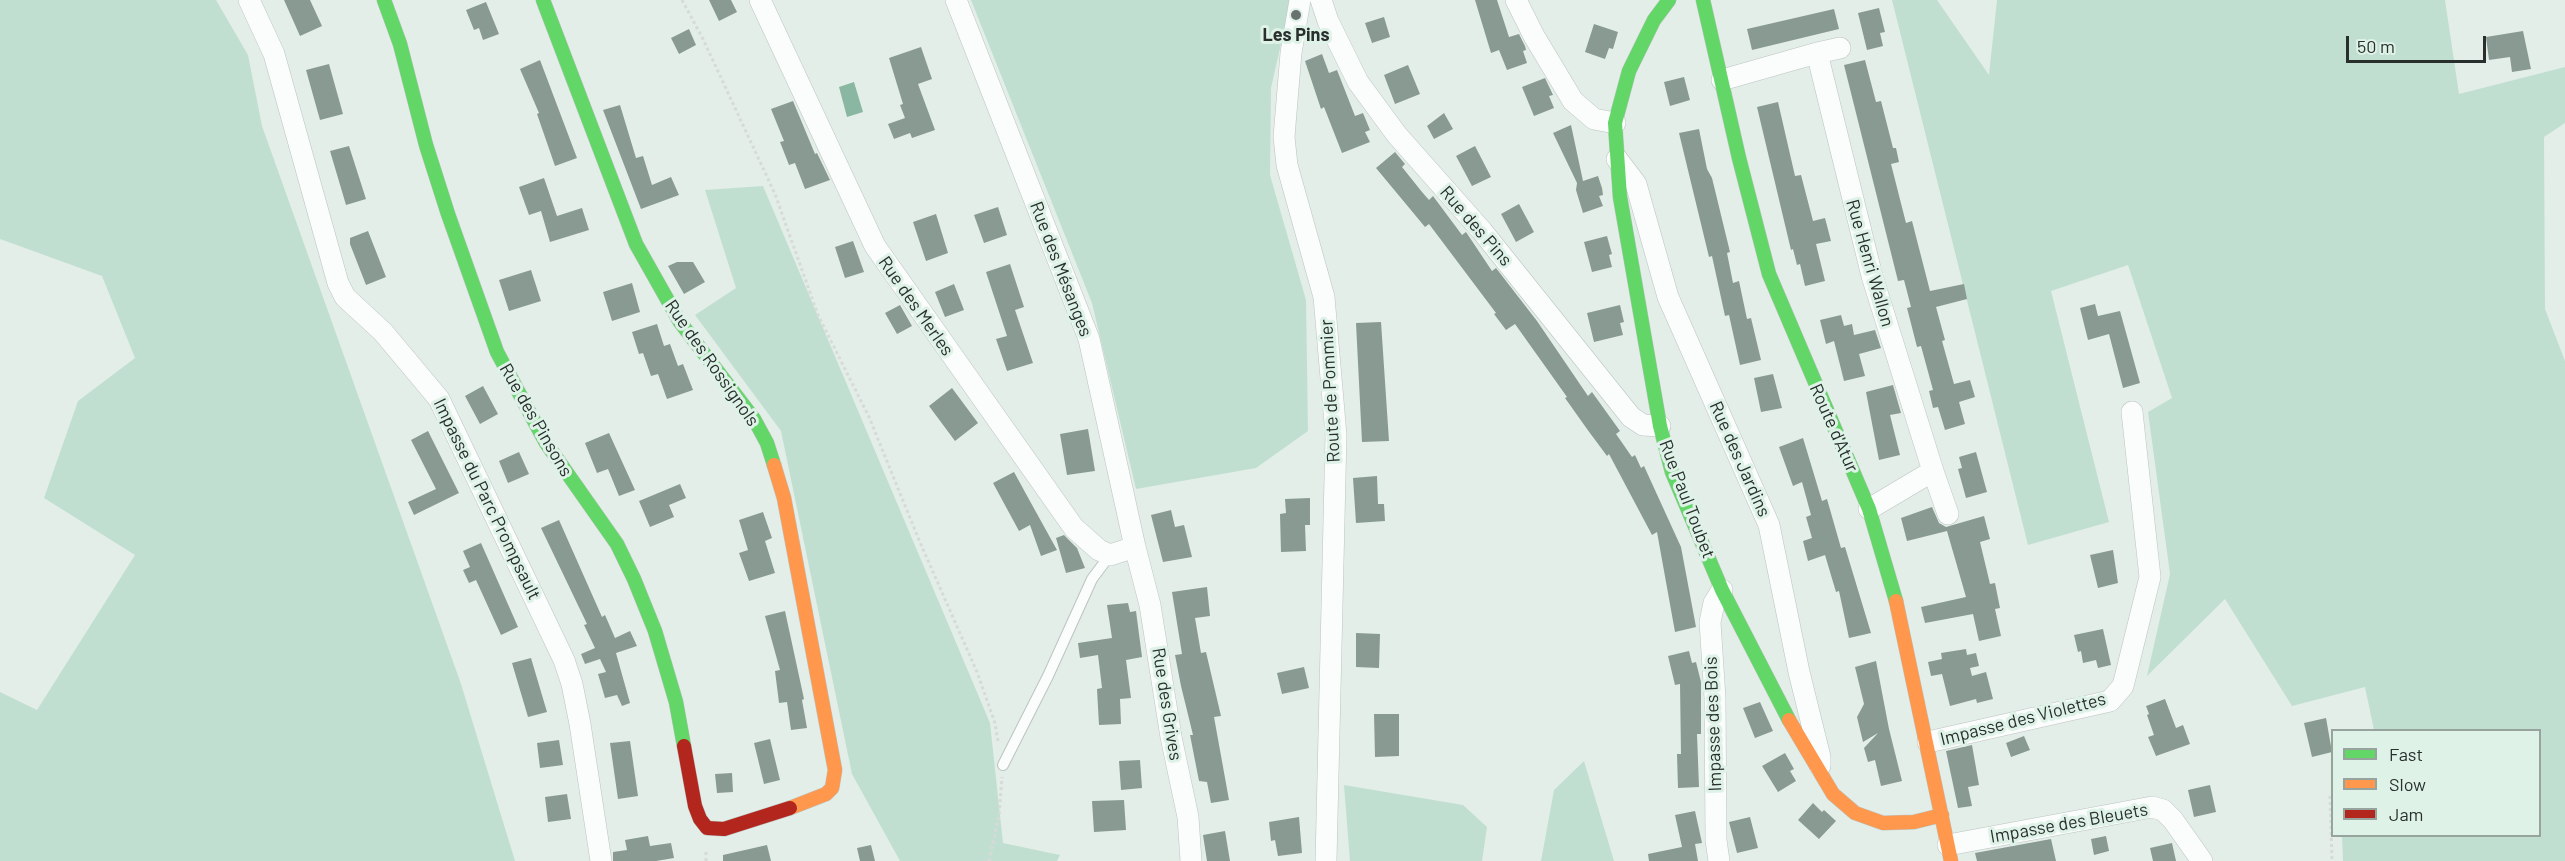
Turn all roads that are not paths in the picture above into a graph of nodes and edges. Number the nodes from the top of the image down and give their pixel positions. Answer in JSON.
{"nodes":[{"id":1,"x":249,"y":0,"type":"edge"},
{"id":2,"x":384,"y":0,"type":"edge"},
{"id":3,"x":543,"y":0,"type":"edge"},
{"id":4,"x":759,"y":0,"type":"edge"},
{"id":5,"x":956,"y":0,"type":"edge"},
{"id":6,"x":1300,"y":0,"type":"edge"},
{"id":7,"x":1321,"y":0,"type":"edge"},
{"id":8,"x":1516,"y":0,"type":"edge"},
{"id":9,"x":1669,"y":0,"type":"edge"},
{"id":10,"x":1703,"y":0,"type":"edge"},
{"id":11,"x":1840,"y":48,"type":"dead end"},
{"id":12,"x":1816,"y":53,"type":"junction"},
{"id":13,"x":1722,"y":80,"type":"junction"},
{"id":14,"x":1615,"y":123,"type":"junction"},
{"id":15,"x":1617,"y":159,"type":"junction"},
{"id":16,"x":2132,"y":412,"type":"dead end"},
{"id":17,"x":1660,"y":426,"type":"junction"},
{"id":18,"x":1933,"y":471,"type":"junction"},
{"id":19,"x":1869,"y":509,"type":"junction"},
{"id":20,"x":1948,"y":514,"type":"dead end"},
{"id":21,"x":1135,"y":547,"type":"junction"},
{"id":22,"x":1110,"y":555,"type":"junction"},
{"id":23,"x":1722,"y":590,"type":"junction"},
{"id":24,"x":1928,"y":742,"type":"junction"},
{"id":25,"x":1003,"y":765,"type":"road end"},
{"id":26,"x":1819,"y":773,"type":"junction"},
{"id":27,"x":1942,"y":815,"type":"junction"},
{"id":28,"x":707,"y":828,"type":"joint"},
{"id":29,"x":1949,"y":853,"type":"edge"},
{"id":30,"x":602,"y":861,"type":"edge"},
{"id":31,"x":1191,"y":861,"type":"edge"},
{"id":32,"x":1326,"y":861,"type":"edge"},
{"id":33,"x":1719,"y":861,"type":"edge"},
{"id":34,"x":2202,"y":861,"type":"edge"}],
"edges":[{"from":1,"to":30,"type":"street","name":"Impasse du Parc Prompsault"},
{"from":2,"to":28,"type":"street","name":"Rue des Pinsons"},
{"from":3,"to":28,"type":"street","name":"Rue des Rossignols"},
{"from":4,"to":22,"type":"street","name":"Rue des Merles"},
{"from":5,"to":21,"type":"street","name":"Rue des Mésanges"},
{"from":6,"to":32,"type":"street","name":"Route de Pommier"},
{"from":7,"to":17,"type":"street","name":"Rue des Pins"},
{"from":8,"to":14,"type":"street"},
{"from":9,"to":14,"type":"street","name":"Rue Paul Toubet"},
{"from":10,"to":13,"type":"street","name":"Route d'Atur"},
{"from":11,"to":12,"type":"street"},
{"from":12,"to":13,"type":"street"},
{"from":12,"to":18,"type":"street","name":"Rue Henri Wallon"},
{"from":13,"to":19,"type":"street","name":"Route d'Atur"},
{"from":14,"to":15,"type":"street","name":"Rue Paul Toubet"},
{"from":15,"to":17,"type":"street","name":"Rue Paul Toubet"},
{"from":15,"to":26,"type":"street","name":"Rue des Jardins"},
{"from":16,"to":24,"type":"street","name":"Impasse des Violettes"},
{"from":17,"to":23,"type":"street","name":"Rue Paul Toubet"},
{"from":18,"to":19,"type":"street"},
{"from":18,"to":20,"type":"street","name":"Rue Henri Wallon"},
{"from":19,"to":24,"type":"street","name":"Route d'Atur"},
{"from":21,"to":22,"type":"street"},
{"from":21,"to":31,"type":"street","name":"Rue des Grives"},
{"from":22,"to":25,"type":"lane"},
{"from":23,"to":26,"type":"street","name":"Rue Paul Toubet"},
{"from":23,"to":33,"type":"street","name":"Impasse des Bois"},
{"from":24,"to":27,"type":"street","name":"Route d'Atur"},
{"from":26,"to":27,"type":"street","name":"Rue Paul Toubet"},
{"from":27,"to":29,"type":"street","name":"Route d'Atur"},
{"from":29,"to":34,"type":"street","name":"Impasse des Bleuets"}]}
